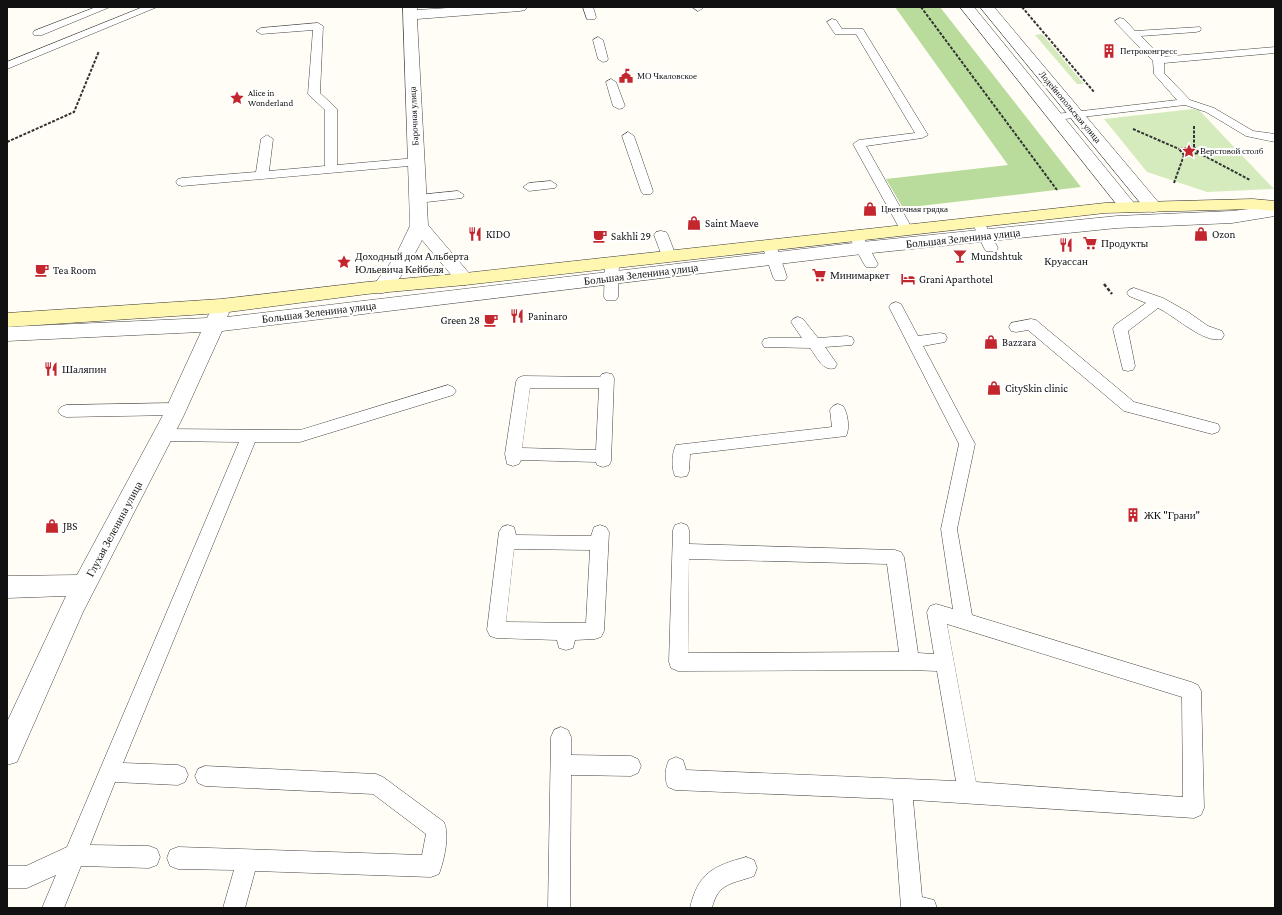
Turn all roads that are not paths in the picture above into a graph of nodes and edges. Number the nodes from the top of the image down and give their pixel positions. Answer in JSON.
{"nodes":[{"id":1,"x":106,"y":7,"type":"edge"},
{"id":2,"x":152,"y":7,"type":"edge"},
{"id":3,"x":520,"y":7,"type":"edge"},
{"id":4,"x":967,"y":7,"type":"edge"},
{"id":5,"x":987,"y":7,"type":"edge"},
{"id":6,"x":410,"y":11,"type":"edge"},
{"id":7,"x":1120,"y":21,"type":"dead end"},
{"id":8,"x":832,"y":22,"type":"dead end"},
{"id":9,"x":1196,"y":29,"type":"dead end"},
{"id":10,"x":260,"y":31,"type":"dead end"},
{"id":11,"x":38,"y":33,"type":"dead end"},
{"id":12,"x":1133,"y":34,"type":"junction"},
{"id":13,"x":598,"y":40,"type":"dead end"},
{"id":14,"x":1275,"y":50,"type":"edge"},
{"id":15,"x":603,"y":59,"type":"dead end"},
{"id":16,"x":1158,"y":60,"type":"junction"},
{"id":17,"x":7,"y":66,"type":"edge"},
{"id":18,"x":611,"y":82,"type":"dead end"},
{"id":19,"x":1186,"y":102,"type":"junction"},
{"id":20,"x":618,"y":106,"type":"dead end"},
{"id":21,"x":1077,"y":114,"type":"junction"},
{"id":22,"x":1056,"y":117,"type":"junction"},
{"id":23,"x":628,"y":136,"type":"dead end"},
{"id":24,"x":1275,"y":138,"type":"edge"},
{"id":25,"x":267,"y":139,"type":"dead end"},
{"id":26,"x":416,"y":162,"type":"junction"},
{"id":27,"x":331,"y":169,"type":"junction"},
{"id":28,"x":262,"y":175,"type":"junction"},
{"id":29,"x":182,"y":182,"type":"dead end"},
{"id":30,"x":551,"y":185,"type":"dead end"},
{"id":31,"x":529,"y":187,"type":"dead end"},
{"id":32,"x":647,"y":191,"type":"dead end"},
{"id":33,"x":458,"y":195,"type":"dead end"},
{"id":34,"x":418,"y":200,"type":"junction"},
{"id":35,"x":1275,"y":206,"type":"edge"},
{"id":36,"x":1128,"y":207,"type":"junction"},
{"id":37,"x":1153,"y":207,"type":"junction"},
{"id":38,"x":1275,"y":211,"type":"edge"},
{"id":39,"x":419,"y":226,"type":"junction"},
{"id":40,"x":907,"y":230,"type":"junction"},
{"id":41,"x":661,"y":235,"type":"dead end"},
{"id":42,"x":984,"y":235,"type":"junction"},
{"id":43,"x":859,"y":241,"type":"junction"},
{"id":44,"x":771,"y":252,"type":"junction"},
{"id":45,"x":669,"y":256,"type":"junction"},
{"id":46,"x":871,"y":264,"type":"dead end"},
{"id":47,"x":612,"y":270,"type":"junction"},
{"id":48,"x":780,"y":277,"type":"dead end"},
{"id":49,"x":465,"y":279,"type":"junction"},
{"id":50,"x":381,"y":287,"type":"junction"},
{"id":51,"x":1134,"y":293,"type":"dead end"},
{"id":52,"x":611,"y":297,"type":"dead end"},
{"id":53,"x":1158,"y":301,"type":"junction"},
{"id":54,"x":896,"y":306,"type":"dead end"},
{"id":55,"x":218,"y":316,"type":"junction"},
{"id":56,"x":7,"y":320,"type":"edge"},
{"id":57,"x":798,"y":322,"type":"dead end"},
{"id":58,"x":1016,"y":327,"type":"dead end"},
{"id":59,"x":7,"y":334,"type":"edge"},
{"id":60,"x":1218,"y":335,"type":"dead end"},
{"id":61,"x":940,"y":338,"type":"dead end"},
{"id":62,"x":847,"y":341,"type":"dead end"},
{"id":63,"x":915,"y":342,"type":"junction"},
{"id":64,"x":769,"y":343,"type":"dead end"},
{"id":65,"x":814,"y":343,"type":"junction"},
{"id":66,"x":830,"y":364,"type":"dead end"},
{"id":67,"x":1128,"y":366,"type":"dead end"},
{"id":68,"x":448,"y":391,"type":"dead end"},
{"id":69,"x":175,"y":409,"type":"junction"},
{"id":70,"x":838,"y":410,"type":"dead end"},
{"id":71,"x":66,"y":411,"type":"dead end"},
{"id":72,"x":1212,"y":428,"type":"dead end"},
{"id":73,"x":163,"y":435,"type":"junction"},
{"id":74,"x":249,"y":436,"type":"junction"},
{"id":75,"x":603,"y":458,"type":"joint"},
{"id":76,"x":681,"y":471,"type":"dead end"},
{"id":77,"x":681,"y":530,"type":"dead end"},
{"id":78,"x":681,"y":551,"type":"junction"},
{"id":79,"x":84,"y":585,"type":"junction"},
{"id":80,"x":7,"y":587,"type":"edge"},
{"id":81,"x":964,"y":621,"type":"junction"},
{"id":82,"x":566,"y":638,"type":"joint"},
{"id":83,"x":910,"y":661,"type":"junction"},
{"id":84,"x":945,"y":663,"type":"junction"},
{"id":85,"x":561,"y":737,"type":"dead end"},
{"id":86,"x":7,"y":752,"type":"edge"},
{"id":87,"x":561,"y":765,"type":"junction"},
{"id":88,"x":631,"y":766,"type":"dead end"},
{"id":89,"x":676,"y":767,"type":"dead end"},
{"id":90,"x":109,"y":772,"type":"junction"},
{"id":91,"x":178,"y":775,"type":"dead end"},
{"id":92,"x":206,"y":776,"type":"dead end"},
{"id":93,"x":902,"y":789,"type":"junction"},
{"id":94,"x":968,"y":792,"type":"junction"},
{"id":95,"x":75,"y":855,"type":"junction"},
{"id":96,"x":148,"y":857,"type":"dead end"},
{"id":97,"x":178,"y":858,"type":"dead end"},
{"id":98,"x":247,"y":861,"type":"junction"},
{"id":99,"x":746,"y":868,"type":"dead end"},
{"id":100,"x":7,"y":876,"type":"edge"},
{"id":101,"x":53,"y":908,"type":"edge"},
{"id":102,"x":234,"y":908,"type":"edge"},
{"id":103,"x":559,"y":908,"type":"edge"},
{"id":104,"x":701,"y":908,"type":"edge"},
{"id":105,"x":916,"y":908,"type":"edge"}],
"edges":[{"from":1,"to":11,"type":"lane"},
{"from":2,"to":17,"type":"lane"},
{"from":3,"to":6,"type":"street"},
{"from":4,"to":22,"type":"street","name":"Лодейнопольская улица"},
{"from":5,"to":21,"type":"street","name":"Лодейнопольская улица"},
{"from":6,"to":26,"type":"street","name":"Барочная улица"},
{"from":7,"to":12,"type":"lane"},
{"from":8,"to":40,"type":"lane"},
{"from":9,"to":12,"type":"lane"},
{"from":10,"to":27,"type":"lane"},
{"from":12,"to":16,"type":"lane"},
{"from":13,"to":15,"type":"lane"},
{"from":14,"to":16,"type":"lane"},
{"from":16,"to":19,"type":"lane"},
{"from":18,"to":20,"type":"lane"},
{"from":19,"to":21,"type":"lane"},
{"from":19,"to":24,"type":"lane"},
{"from":21,"to":22,"type":"lane"},
{"from":21,"to":37,"type":"street","name":"Лодейнопольская улица"},
{"from":22,"to":36,"type":"street","name":"Лодейнопольская улица"},
{"from":23,"to":32,"type":"lane"},
{"from":25,"to":28,"type":"lane"},
{"from":26,"to":27,"type":"lane"},
{"from":26,"to":34,"type":"street","name":"Барочная улица"},
{"from":27,"to":28,"type":"lane"},
{"from":28,"to":29,"type":"lane"},
{"from":30,"to":31,"type":"lane"},
{"from":33,"to":34,"type":"lane"},
{"from":34,"to":39,"type":"street","name":"Барочная улица"},
{"from":35,"to":37,"type":"main road","name":"Большая Зеленина улица"},
{"from":36,"to":37,"type":"main road","name":"Большая Зеленина улица"},
{"from":36,"to":42,"type":"main road","name":"Большая Зеленина улица"},
{"from":38,"to":42,"type":"street","name":"Большая Зеленина улица"},
{"from":39,"to":49,"type":"street"},
{"from":39,"to":50,"type":"street","name":"Барочная улица"},
{"from":40,"to":42,"type":"main road","name":"Большая Зеленина улица"},
{"from":40,"to":43,"type":"main road","name":"Большая Зеленина улица"},
{"from":41,"to":45,"type":"lane"},
{"from":42,"to":43,"type":"street","name":"Большая Зеленина улица"},
{"from":43,"to":44,"type":"street","name":"Большая Зеленина улица"},
{"from":43,"to":46,"type":"lane"},
{"from":44,"to":45,"type":"main road","name":"Большая Зеленина улица"},
{"from":44,"to":47,"type":"street","name":"Большая Зеленина улица"},
{"from":44,"to":48,"type":"lane"},
{"from":45,"to":47,"type":"main road","name":"Большая Зеленина улица"},
{"from":47,"to":49,"type":"main road","name":"Большая Зеленина улица"},
{"from":47,"to":52,"type":"lane"},
{"from":47,"to":55,"type":"street","name":"Большая Зеленина улица"},
{"from":49,"to":50,"type":"main road","name":"Большая Зеленина улица"},
{"from":50,"to":55,"type":"main road","name":"Большая Зеленина улица"},
{"from":51,"to":53,"type":"lane"},
{"from":53,"to":60,"type":"lane"},
{"from":53,"to":67,"type":"lane"},
{"from":54,"to":63,"type":"lane"},
{"from":55,"to":56,"type":"main road","name":"Большая Зеленина улица"},
{"from":55,"to":59,"type":"street","name":"Большая Зеленина улица"},
{"from":55,"to":69,"type":"street","name":"Глухая Зеленина улица"},
{"from":57,"to":65,"type":"lane"},
{"from":58,"to":72,"type":"lane"},
{"from":61,"to":63,"type":"lane"},
{"from":62,"to":65,"type":"lane"},
{"from":63,"to":81,"type":"lane"},
{"from":64,"to":65,"type":"lane"},
{"from":65,"to":66,"type":"lane"},
{"from":68,"to":74,"type":"lane"},
{"from":69,"to":71,"type":"lane"},
{"from":69,"to":73,"type":"street","name":"Глухая Зеленина улица"},
{"from":70,"to":76,"type":"lane"},
{"from":73,"to":74,"type":"lane"},
{"from":73,"to":79,"type":"street","name":"Глухая Зеленина улица"},
{"from":74,"to":90,"type":"lane"},
{"from":75,"to":75,"type":"lane"},
{"from":77,"to":78,"type":"lane"},
{"from":78,"to":83,"type":"lane"},
{"from":78,"to":83,"type":"lane"},
{"from":79,"to":80,"type":"street"},
{"from":79,"to":86,"type":"street","name":"Глухая Зеленина улица"},
{"from":81,"to":84,"type":"lane"},
{"from":81,"to":94,"type":"lane"},
{"from":82,"to":82,"type":"lane"},
{"from":83,"to":84,"type":"lane"},
{"from":84,"to":94,"type":"lane"},
{"from":85,"to":87,"type":"lane"},
{"from":87,"to":88,"type":"lane"},
{"from":87,"to":103,"type":"lane"},
{"from":89,"to":93,"type":"lane"},
{"from":90,"to":91,"type":"lane"},
{"from":90,"to":95,"type":"lane"},
{"from":92,"to":98,"type":"lane"},
{"from":93,"to":94,"type":"lane"},
{"from":93,"to":105,"type":"lane"},
{"from":95,"to":96,"type":"lane"},
{"from":95,"to":100,"type":"lane"},
{"from":95,"to":101,"type":"lane"},
{"from":97,"to":98,"type":"lane"},
{"from":98,"to":102,"type":"lane"},
{"from":99,"to":104,"type":"lane"}]}
